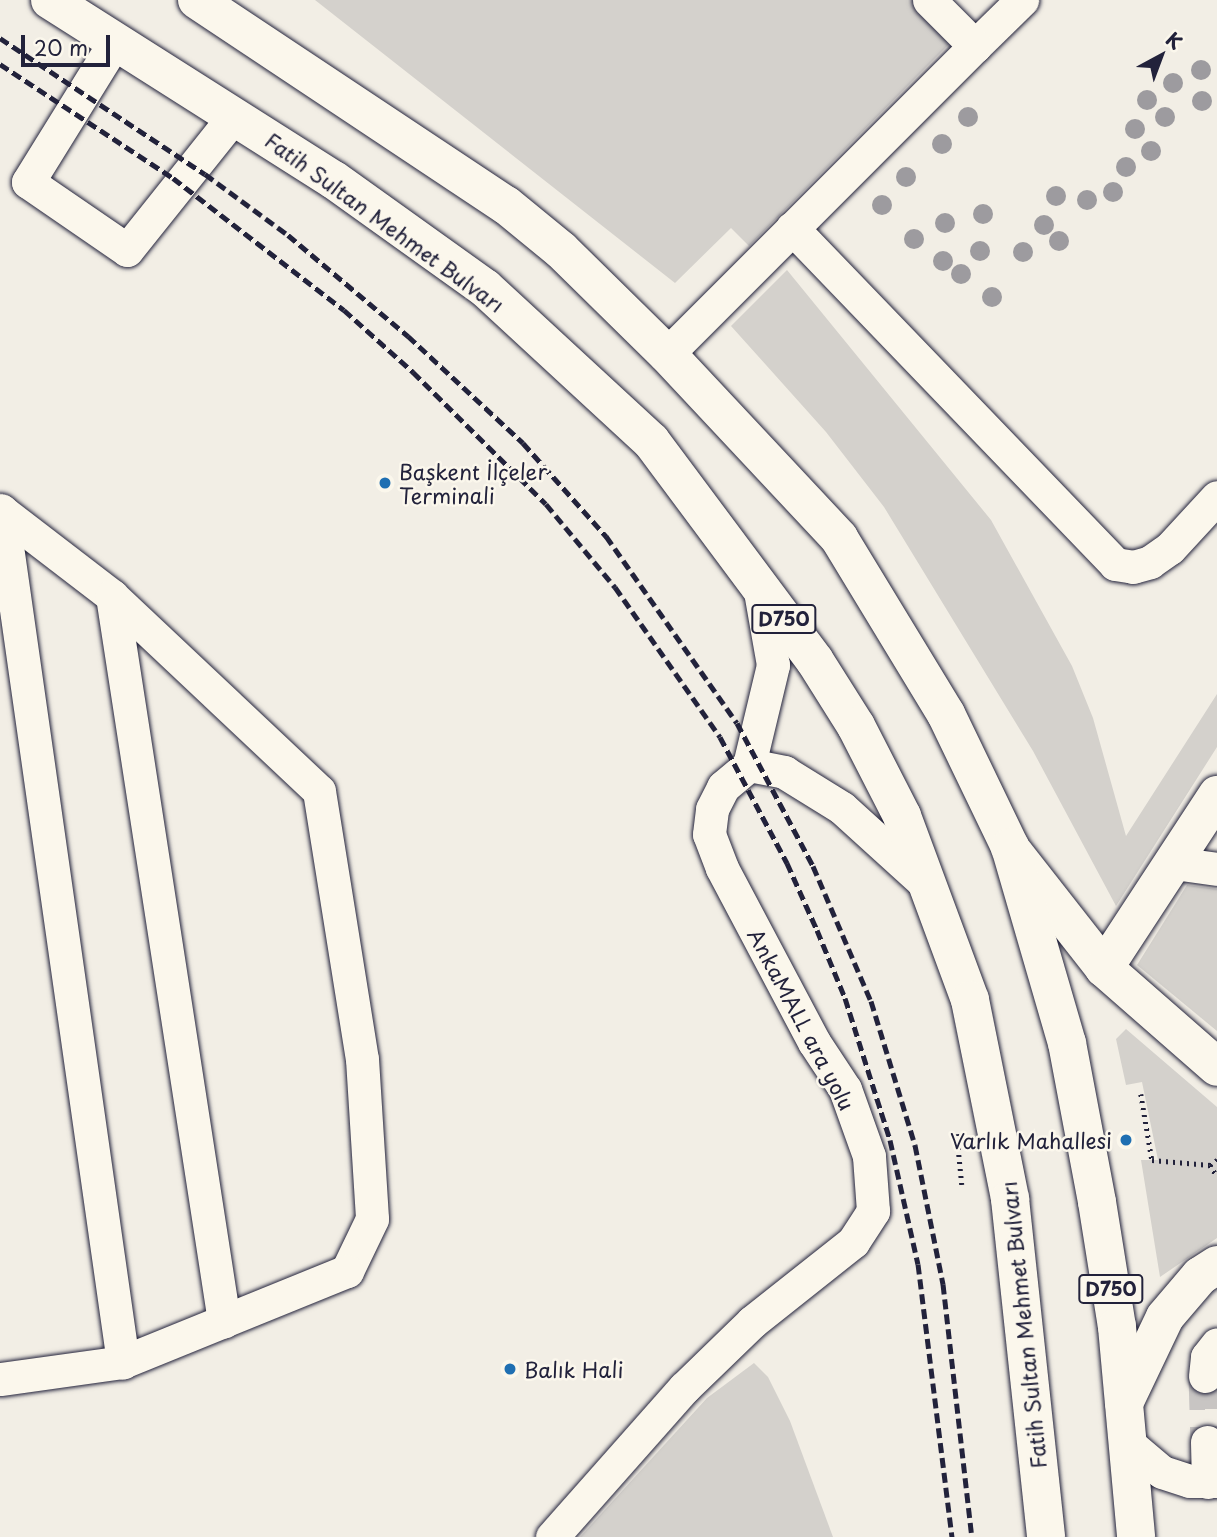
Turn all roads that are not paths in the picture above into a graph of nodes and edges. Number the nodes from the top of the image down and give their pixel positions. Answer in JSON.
{"nodes":[{"id":1,"x":50,"y":0,"type":"edge"},
{"id":2,"x":197,"y":0,"type":"edge"},
{"id":3,"x":929,"y":0,"type":"edge"},
{"id":4,"x":1022,"y":0,"type":"edge"},
{"id":5,"x":116,"y":40,"type":"junction"},
{"id":6,"x":975,"y":46,"type":"junction"},
{"id":7,"x":234,"y":116,"type":"junction"},
{"id":8,"x":792,"y":228,"type":"junction"},
{"id":9,"x":667,"y":354,"type":"junction"},
{"id":10,"x":1217,"y":497,"type":"edge"},
{"id":11,"x":1,"y":511,"type":"edge"},
{"id":12,"x":758,"y":583,"type":"junction"},
{"id":13,"x":112,"y":596,"type":"junction"},
{"id":14,"x":749,"y":765,"type":"junction"},
{"id":15,"x":1217,"y":794,"type":"edge"},
{"id":16,"x":1010,"y":847,"type":"junction"},
{"id":17,"x":1174,"y":863,"type":"junction"},
{"id":18,"x":1217,"y":869,"type":"edge"},
{"id":19,"x":928,"y":886,"type":"junction"},
{"id":20,"x":1104,"y":968,"type":"junction"},
{"id":21,"x":1217,"y":1067,"type":"edge"},
{"id":22,"x":1217,"y":1265,"type":"edge"},
{"id":23,"x":224,"y":1321,"type":"junction"},
{"id":24,"x":1217,"y":1344,"type":"edge"},
{"id":25,"x":123,"y":1362,"type":"junction"},
{"id":26,"x":1205,"y":1376,"type":"tunnel mouth"},
{"id":27,"x":0,"y":1379,"type":"edge"},
{"id":28,"x":1124,"y":1403,"type":"junction"},
{"id":29,"x":1207,"y":1442,"type":"tunnel mouth"},
{"id":30,"x":1129,"y":1444,"type":"junction"},
{"id":31,"x":1212,"y":1482,"type":"edge"},
{"id":32,"x":552,"y":1537,"type":"edge"},
{"id":33,"x":1046,"y":1537,"type":"edge"},
{"id":34,"x":1136,"y":1537,"type":"edge"}],
"edges":[{"from":1,"to":5,"type":"main road","name":"Fatih Sultan Mehmet Bulvarı","number":"D750"},
{"from":2,"to":9,"type":"main road","number":"D750"},
{"from":3,"to":6,"type":"street"},
{"from":4,"to":6,"type":"street"},
{"from":5,"to":7,"type":"main road","name":"Fatih Sultan Mehmet Bulvarı","number":"D750"},
{"from":5,"to":7,"type":"street"},
{"from":6,"to":8,"type":"street"},
{"from":7,"to":12,"type":"main road","name":"Fatih Sultan Mehmet Bulvarı","number":"D750"},
{"from":8,"to":9,"type":"street"},
{"from":8,"to":10,"type":"street"},
{"from":9,"to":16,"type":"main road","number":"D750"},
{"from":11,"to":13,"type":"street"},
{"from":11,"to":25,"type":"street"},
{"from":12,"to":14,"type":"street"},
{"from":12,"to":19,"type":"main road","name":"Fatih Sultan Mehmet Bulvarı","number":"D750"},
{"from":13,"to":23,"type":"street"},
{"from":13,"to":23,"type":"street"},
{"from":14,"to":19,"type":"street"},
{"from":14,"to":32,"type":"street","name":"AnkaMALL ara yolu"},
{"from":15,"to":17,"type":"main road"},
{"from":16,"to":20,"type":"main road"},
{"from":16,"to":28,"type":"main road","number":"D750"},
{"from":17,"to":18,"type":"street"},
{"from":17,"to":20,"type":"main road"},
{"from":19,"to":33,"type":"main road","name":"Fatih Sultan Mehmet Bulvarı","number":"D750"},
{"from":20,"to":21,"type":"main road"},
{"from":22,"to":28,"type":"main road"},
{"from":23,"to":25,"type":"street"},
{"from":24,"to":26,"type":"street"},
{"from":25,"to":27,"type":"street"},
{"from":28,"to":30,"type":"main road","number":"D750"},
{"from":29,"to":31,"type":"street"},
{"from":30,"to":31,"type":"street"},
{"from":30,"to":34,"type":"main road","number":"D750"}]}
